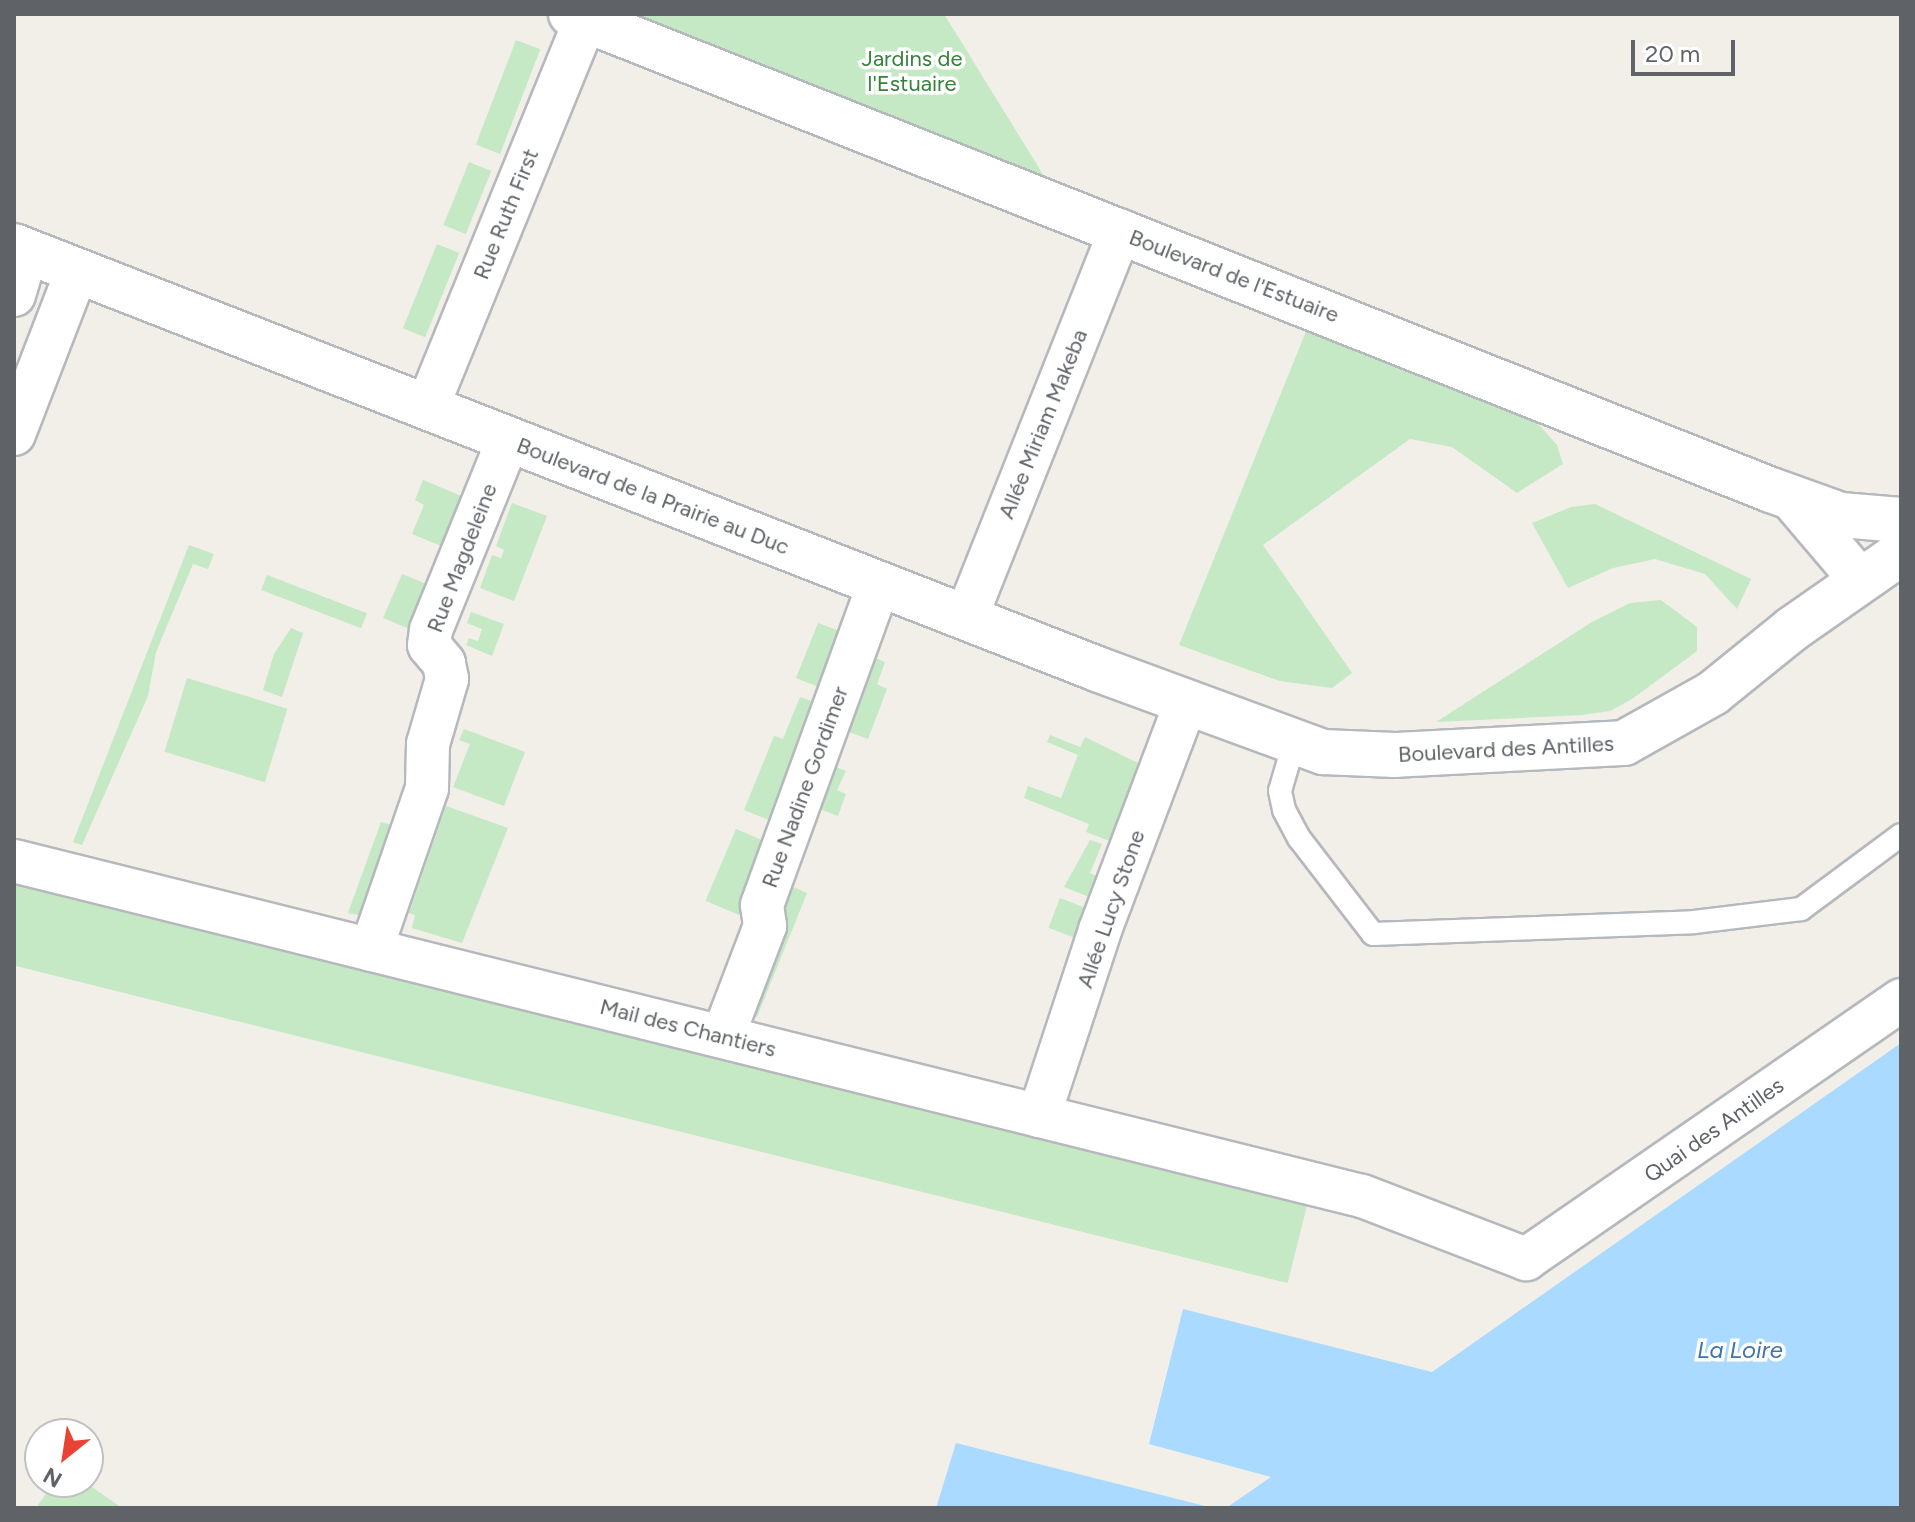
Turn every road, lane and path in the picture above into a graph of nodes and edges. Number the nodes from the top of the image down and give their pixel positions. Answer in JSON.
{"nodes":[{"id":1,"x":578,"y":17,"type":"edge"},
{"id":2,"x":1120,"y":231,"type":"junction"},
{"id":3,"x":21,"y":249,"type":"edge"},
{"id":4,"x":77,"y":271,"type":"junction"},
{"id":5,"x":14,"y":295,"type":"edge"},
{"id":6,"x":427,"y":408,"type":"junction"},
{"id":7,"x":14,"y":434,"type":"edge"},
{"id":8,"x":508,"y":440,"type":"junction"},
{"id":9,"x":1789,"y":496,"type":"junction"},
{"id":10,"x":1901,"y":520,"type":"edge"},
{"id":11,"x":1901,"y":553,"type":"edge"},
{"id":12,"x":879,"y":584,"type":"junction"},
{"id":13,"x":1850,"y":589,"type":"junction"},
{"id":14,"x":966,"y":618,"type":"junction"},
{"id":15,"x":1186,"y":703,"type":"junction"},
{"id":16,"x":1294,"y":743,"type":"junction"},
{"id":17,"x":1901,"y":835,"type":"edge"},
{"id":18,"x":14,"y":861,"type":"edge"},
{"id":19,"x":371,"y":950,"type":"junction"},
{"id":20,"x":1901,"y":1000,"type":"edge"},
{"id":21,"x":723,"y":1036,"type":"junction"},
{"id":22,"x":1039,"y":1116,"type":"junction"},
{"id":23,"x":1526,"y":1259,"type":"joint"}],
"edges":[{"from":1,"to":2,"type":"main road","name":"Boulevard de l'Estuaire"},
{"from":1,"to":6,"type":"street","name":"Rue Ruth First"},
{"from":2,"to":9,"type":"main road","name":"Boulevard de l'Estuaire"},
{"from":2,"to":14,"type":"street","name":"Allée Miriam Makeba"},
{"from":3,"to":4,"type":"main road","name":"Boulevard de la Prairie au Duc"},
{"from":3,"to":5,"type":"street"},
{"from":4,"to":6,"type":"main road","name":"Boulevard de la Prairie au Duc"},
{"from":4,"to":7,"type":"street"},
{"from":6,"to":8,"type":"main road","name":"Boulevard de la Prairie au Duc"},
{"from":8,"to":12,"type":"main road","name":"Boulevard de la Prairie au Duc"},
{"from":8,"to":19,"type":"street","name":"Rue Magdeleine"},
{"from":9,"to":10,"type":"main road","name":"Boulevard de l'Estuaire"},
{"from":9,"to":13,"type":"street"},
{"from":11,"to":13,"type":"main road","name":"Boulevard des Antilles"},
{"from":12,"to":14,"type":"main road","name":"Boulevard de la Prairie au Duc"},
{"from":12,"to":21,"type":"street","name":"Rue Nadine Gordimer"},
{"from":13,"to":16,"type":"main road","name":"Boulevard des Antilles"},
{"from":14,"to":15,"type":"main road","name":"Boulevard de la Prairie au Duc"},
{"from":15,"to":16,"type":"main road","name":"Boulevard de la Prairie au Duc"},
{"from":15,"to":22,"type":"street","name":"Allée Lucy Stone"},
{"from":16,"to":17,"type":"lane"},
{"from":18,"to":19,"type":"street","name":"Mail des Chantiers"},
{"from":19,"to":21,"type":"street","name":"Mail des Chantiers"},
{"from":20,"to":23,"type":"street","name":"Quai des Antilles"},
{"from":21,"to":22,"type":"street","name":"Mail des Chantiers"},
{"from":22,"to":23,"type":"street","name":"Mail des Chantiers"}]}
